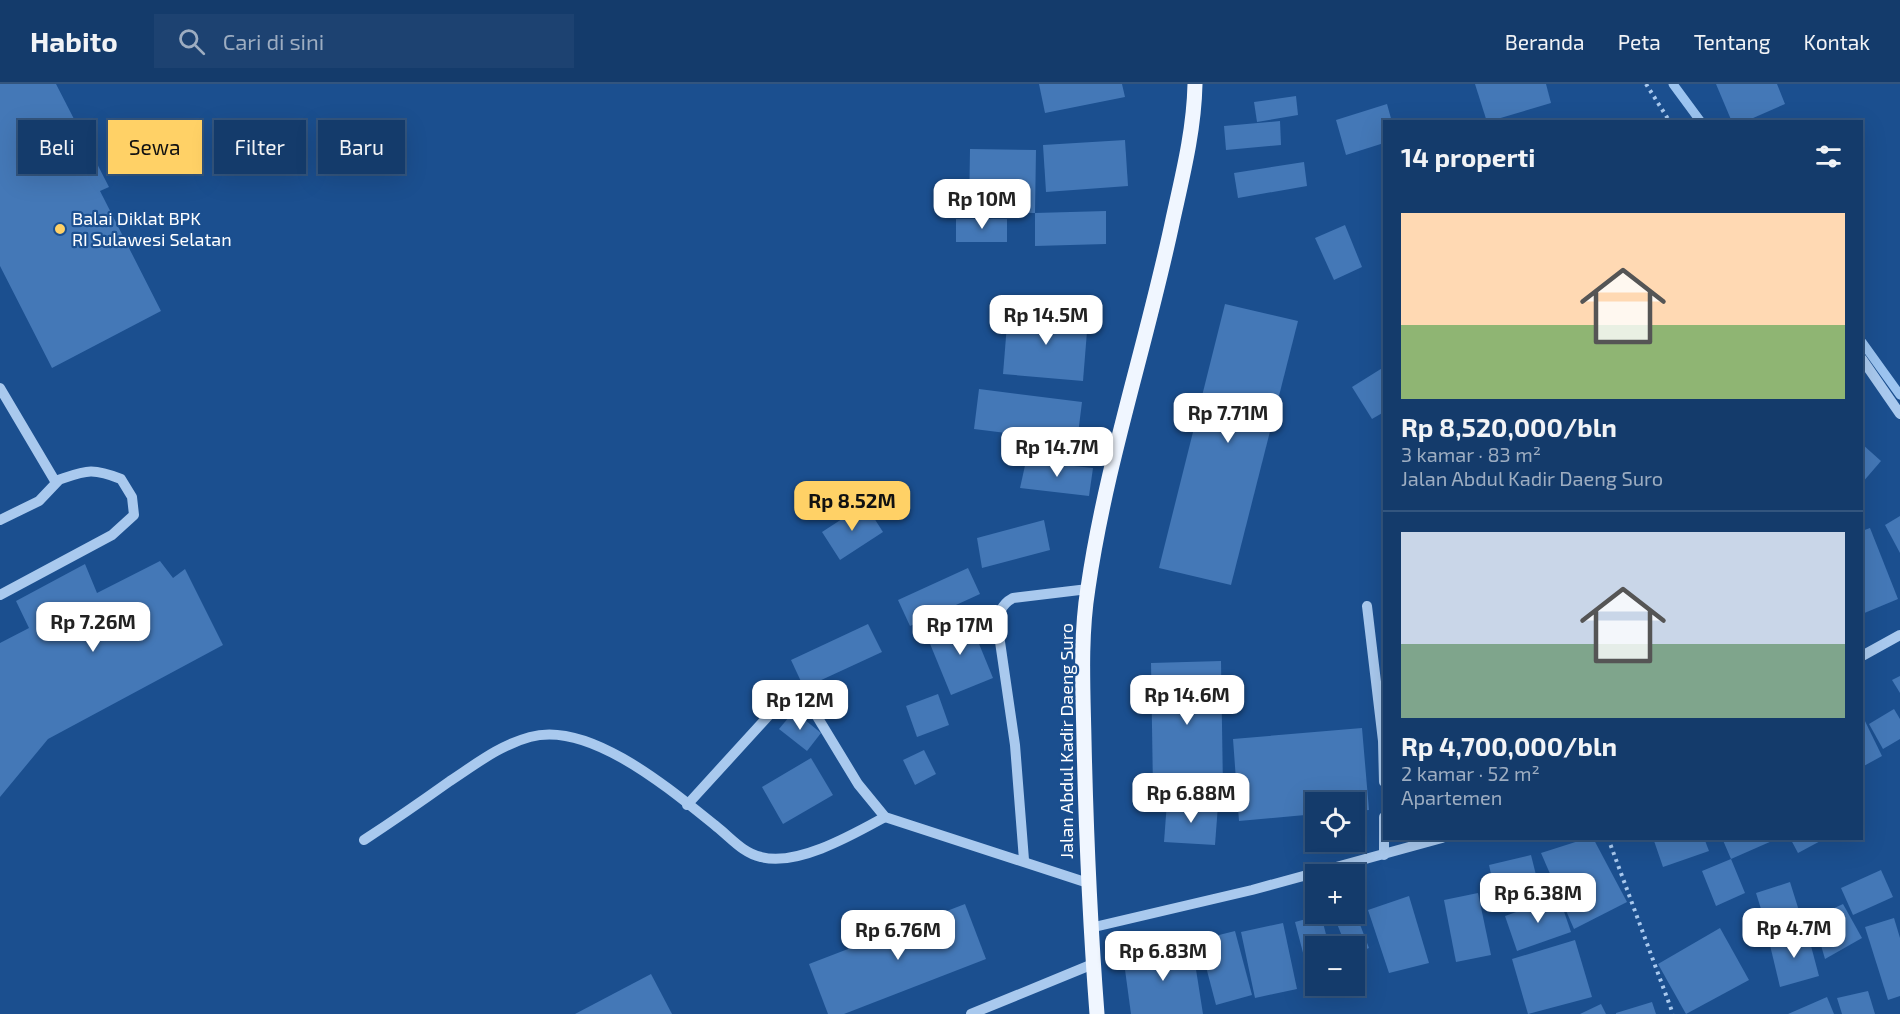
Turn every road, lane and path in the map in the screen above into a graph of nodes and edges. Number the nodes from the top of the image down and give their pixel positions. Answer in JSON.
{"nodes":[{"id":1,"x":1195,"y":84,"type":"edge"},
{"id":2,"x":1646,"y":84,"type":"edge"},
{"id":3,"x":1669,"y":120,"type":"edge"},
{"id":4,"x":1863,"y":360,"type":"edge"},
{"id":5,"x":0,"y":388,"type":"edge"},
{"id":6,"x":1900,"y":414,"type":"edge"},
{"id":7,"x":58,"y":481,"type":"junction"},
{"id":8,"x":0,"y":520,"type":"edge"},
{"id":9,"x":1088,"y":589,"type":"junction"},
{"id":10,"x":0,"y":595,"type":"edge"},
{"id":11,"x":1367,"y":606,"type":"dead end"},
{"id":12,"x":1900,"y":635,"type":"edge"},
{"id":13,"x":1863,"y":655,"type":"edge"},
{"id":14,"x":1383,"y":741,"type":"edge"},
{"id":15,"x":687,"y":805,"type":"junction"},
{"id":16,"x":885,"y":817,"type":"junction"},
{"id":17,"x":364,"y":840,"type":"dead end"},
{"id":18,"x":1384,"y":840,"type":"edge"},
{"id":19,"x":1435,"y":840,"type":"edge"},
{"id":20,"x":1609,"y":840,"type":"edge"},
{"id":21,"x":1384,"y":855,"type":"junction"},
{"id":22,"x":1024,"y":860,"type":"junction"},
{"id":23,"x":1088,"y":883,"type":"junction"},
{"id":24,"x":1090,"y":928,"type":"junction"},
{"id":25,"x":1093,"y":964,"type":"junction"},
{"id":26,"x":977,"y":1012,"type":"edge"},
{"id":27,"x":1097,"y":1014,"type":"edge"},
{"id":28,"x":1673,"y":1014,"type":"edge"}],
"edges":[{"from":1,"to":9,"type":"main road","name":"Jalan Abdul Kadir Daeng Suro"},
{"from":2,"to":3,"type":"path"},
{"from":4,"to":6,"type":"street"},
{"from":5,"to":7,"type":"street"},
{"from":7,"to":8,"type":"street"},
{"from":7,"to":10,"type":"street"},
{"from":9,"to":22,"type":"street"},
{"from":9,"to":23,"type":"main road","name":"Jalan Abdul Kadir Daeng Suro"},
{"from":11,"to":14,"type":"street"},
{"from":12,"to":13,"type":"street"},
{"from":15,"to":16,"type":"street"},
{"from":15,"to":16,"type":"street"},
{"from":15,"to":17,"type":"street"},
{"from":16,"to":22,"type":"street"},
{"from":18,"to":21,"type":"street"},
{"from":19,"to":21,"type":"street"},
{"from":20,"to":28,"type":"path"},
{"from":21,"to":24,"type":"street"},
{"from":22,"to":23,"type":"street"},
{"from":23,"to":24,"type":"main road","name":"Jalan Abdul Kadir Daeng Suro"},
{"from":24,"to":25,"type":"main road","name":"Jalan Abdul Kadir Daeng Suro"},
{"from":25,"to":26,"type":"street"},
{"from":25,"to":27,"type":"main road","name":"Jalan Abdul Kadir Daeng Suro"}]}
